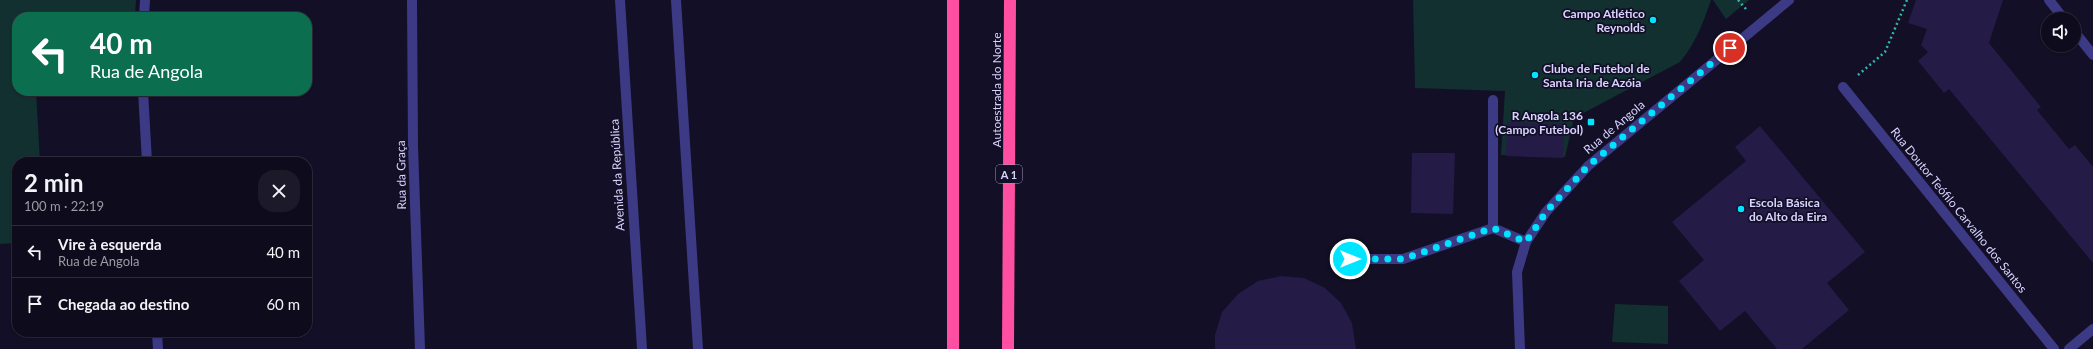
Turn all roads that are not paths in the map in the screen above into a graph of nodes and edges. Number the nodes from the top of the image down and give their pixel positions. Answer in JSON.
{"nodes":[{"id":1,"x":145,"y":0,"type":"edge"},
{"id":2,"x":412,"y":0,"type":"edge"},
{"id":3,"x":620,"y":0,"type":"edge"},
{"id":4,"x":676,"y":0,"type":"edge"},
{"id":5,"x":954,"y":0,"type":"edge"},
{"id":6,"x":1010,"y":0,"type":"edge"},
{"id":7,"x":1789,"y":0,"type":"edge"},
{"id":8,"x":2048,"y":0,"type":"edge"},
{"id":9,"x":144,"y":12,"type":"edge"},
{"id":10,"x":2058,"y":12,"type":"edge"},
{"id":11,"x":2081,"y":40,"type":"edge"},
{"id":12,"x":2093,"y":55,"type":"edge"},
{"id":13,"x":1843,"y":87,"type":"road end"},
{"id":14,"x":143,"y":96,"type":"edge"},
{"id":15,"x":1493,"y":100,"type":"dead end"},
{"id":16,"x":147,"y":157,"type":"edge"},
{"id":17,"x":1493,"y":228,"type":"junction"},
{"id":18,"x":1526,"y":242,"type":"junction"},
{"id":19,"x":1350,"y":259,"type":"dead end"},
{"id":20,"x":2093,"y":330,"type":"edge"},
{"id":21,"x":157,"y":337,"type":"edge"},
{"id":22,"x":158,"y":349,"type":"edge"},
{"id":23,"x":420,"y":349,"type":"edge"},
{"id":24,"x":642,"y":349,"type":"edge"},
{"id":25,"x":698,"y":349,"type":"edge"},
{"id":26,"x":954,"y":349,"type":"edge"},
{"id":27,"x":1008,"y":349,"type":"edge"},
{"id":28,"x":1520,"y":349,"type":"edge"},
{"id":29,"x":2054,"y":349,"type":"edge"},
{"id":30,"x":2068,"y":349,"type":"edge"}],
"edges":[{"from":1,"to":9,"type":"street"},
{"from":2,"to":23,"type":"street","name":"Rua da Graça"},
{"from":3,"to":24,"type":"street","name":"Avenida da República"},
{"from":4,"to":25,"type":"street"},
{"from":5,"to":26,"type":"highway"},
{"from":6,"to":27,"type":"highway","name":"Autoestrada do Norte","number":"A 1"},
{"from":7,"to":18,"type":"street","name":"Rua de Angola"},
{"from":8,"to":10,"type":"street"},
{"from":11,"to":12,"type":"street"},
{"from":13,"to":29,"type":"street","name":"Rua Doutor Teófilo Carvalho dos Santos"},
{"from":14,"to":16,"type":"street"},
{"from":15,"to":17,"type":"street"},
{"from":17,"to":18,"type":"street"},
{"from":17,"to":19,"type":"street"},
{"from":18,"to":28,"type":"street","name":"Rua de Angola"},
{"from":20,"to":30,"type":"street"},
{"from":21,"to":22,"type":"street"}]}
